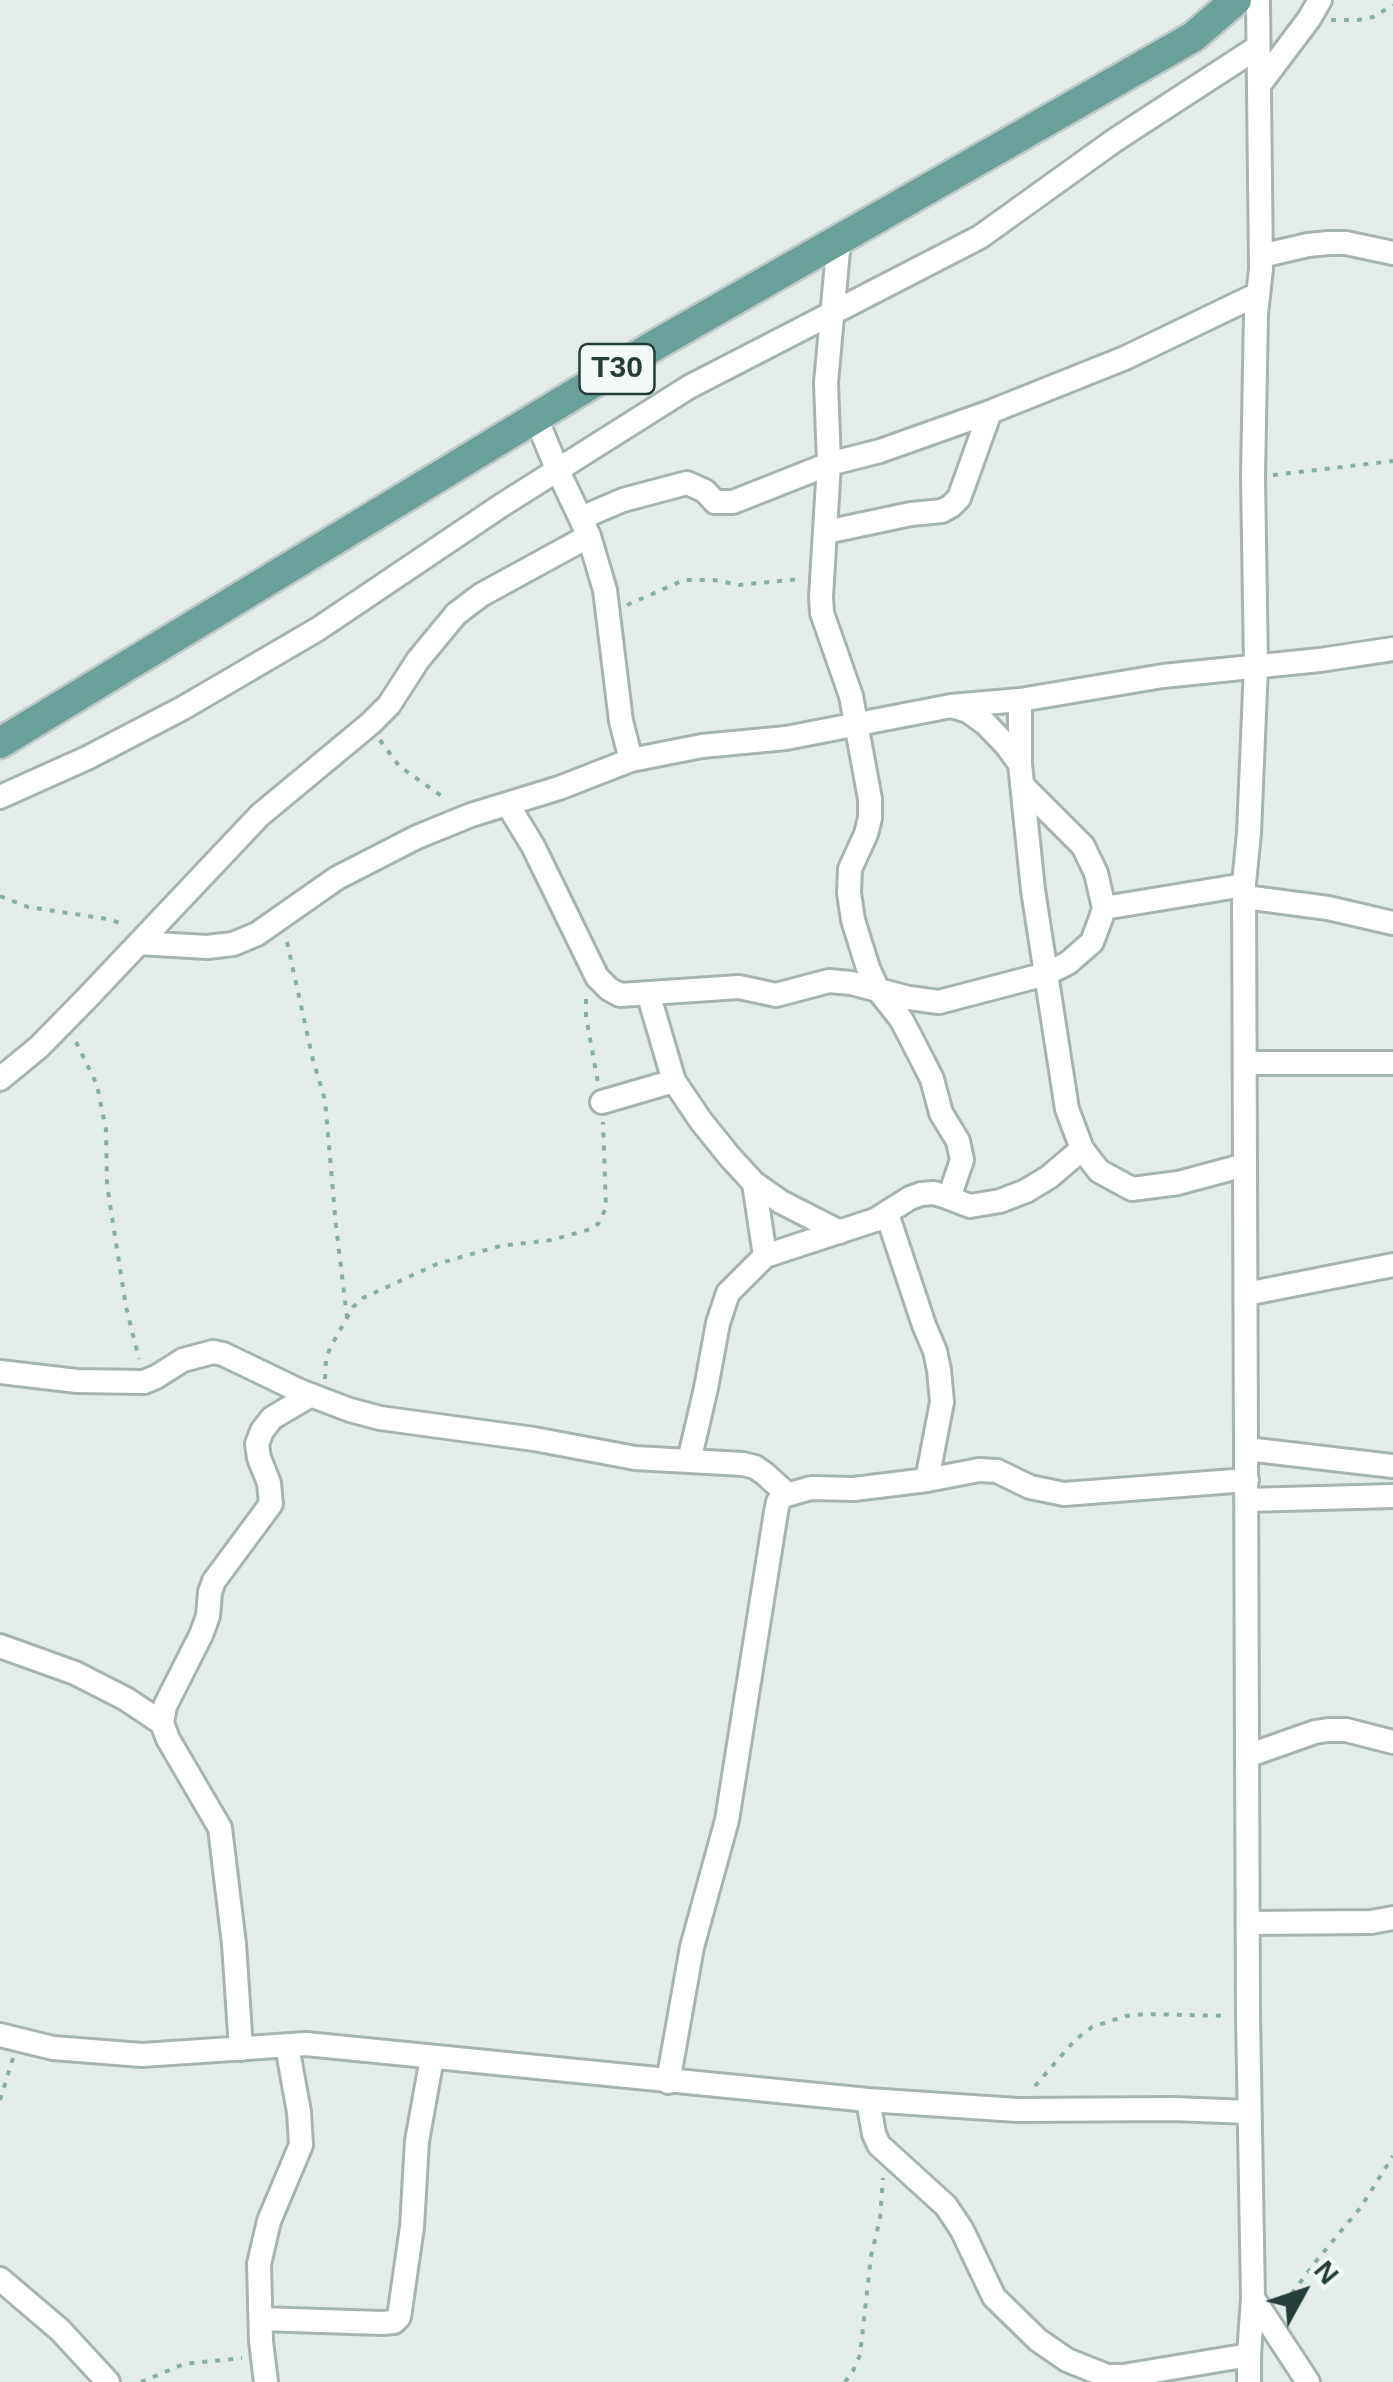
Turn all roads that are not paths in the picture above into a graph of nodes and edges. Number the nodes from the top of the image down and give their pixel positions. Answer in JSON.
{"nodes":[{"id":1,"x":1236,"y":0,"type":"edge"},
{"id":2,"x":1258,"y":0,"type":"edge"},
{"id":3,"x":1314,"y":10,"type":"edge"},
{"id":4,"x":1258,"y":47,"type":"junction"},
{"id":5,"x":1260,"y":84,"type":"junction"},
{"id":6,"x":839,"y":240,"type":"junction"},
{"id":7,"x":1261,"y":256,"type":"junction"},
{"id":8,"x":1389,"y":257,"type":"edge"},
{"id":9,"x":1258,"y":294,"type":"junction"},
{"id":10,"x":831,"y":314,"type":"junction"},
{"id":11,"x":990,"y":412,"type":"junction"},
{"id":12,"x":536,"y":418,"type":"junction"},
{"id":13,"x":829,"y":464,"type":"junction"},
{"id":14,"x":558,"y":471,"type":"junction"},
{"id":15,"x":585,"y":527,"type":"junction"},
{"id":16,"x":826,"y":532,"type":"junction"},
{"id":17,"x":1393,"y":650,"type":"edge"},
{"id":18,"x":1256,"y":666,"type":"junction"},
{"id":19,"x":1020,"y":700,"type":"junction"},
{"id":20,"x":951,"y":706,"type":"junction"},
{"id":21,"x":857,"y":726,"type":"junction"},
{"id":22,"x":0,"y":744,"type":"edge"},
{"id":23,"x":631,"y":760,"type":"junction"},
{"id":24,"x":1021,"y":774,"type":"junction"},
{"id":25,"x":0,"y":798,"type":"edge"},
{"id":26,"x":508,"y":805,"type":"junction"},
{"id":27,"x":1244,"y":891,"type":"junction"},
{"id":28,"x":1104,"y":908,"type":"junction"},
{"id":29,"x":1393,"y":923,"type":"edge"},
{"id":30,"x":143,"y":939,"type":"junction"},
{"id":31,"x":1046,"y":974,"type":"junction"},
{"id":32,"x":878,"y":990,"type":"junction"},
{"id":33,"x":648,"y":993,"type":"junction"},
{"id":34,"x":1245,"y":1063,"type":"junction"},
{"id":35,"x":1393,"y":1064,"type":"edge"},
{"id":36,"x":0,"y":1079,"type":"edge"},
{"id":37,"x":674,"y":1082,"type":"junction"},
{"id":38,"x":602,"y":1102,"type":"road end"},
{"id":39,"x":1082,"y":1150,"type":"junction"},
{"id":40,"x":1245,"y":1165,"type":"junction"},
{"id":41,"x":754,"y":1184,"type":"junction"},
{"id":42,"x":949,"y":1198,"type":"junction"},
{"id":43,"x":887,"y":1214,"type":"junction"},
{"id":44,"x":840,"y":1232,"type":"junction"},
{"id":45,"x":765,"y":1256,"type":"junction"},
{"id":46,"x":1393,"y":1265,"type":"edge"},
{"id":47,"x":1246,"y":1294,"type":"junction"},
{"id":48,"x":0,"y":1372,"type":"edge"},
{"id":49,"x":318,"y":1397,"type":"junction"},
{"id":50,"x":1247,"y":1449,"type":"junction"},
{"id":51,"x":689,"y":1461,"type":"junction"},
{"id":52,"x":1393,"y":1466,"type":"edge"},
{"id":53,"x":927,"y":1480,"type":"junction"},
{"id":54,"x":1247,"y":1490,"type":"junction"},
{"id":55,"x":786,"y":1494,"type":"junction"},
{"id":56,"x":1393,"y":1496,"type":"edge"},
{"id":57,"x":0,"y":1646,"type":"edge"},
{"id":58,"x":162,"y":1723,"type":"junction"},
{"id":59,"x":1393,"y":1742,"type":"edge"},
{"id":60,"x":1247,"y":1756,"type":"junction"},
{"id":61,"x":1393,"y":1918,"type":"edge"},
{"id":62,"x":1248,"y":1923,"type":"junction"},
{"id":63,"x":9,"y":2037,"type":"edge"},
{"id":64,"x":288,"y":2046,"type":"junction"},
{"id":65,"x":241,"y":2049,"type":"junction"},
{"id":66,"x":432,"y":2058,"type":"junction"},
{"id":67,"x":668,"y":2082,"type":"junction"},
{"id":68,"x":868,"y":2100,"type":"junction"},
{"id":69,"x":1249,"y":2112,"type":"junction"},
{"id":70,"x":0,"y":2279,"type":"edge"},
{"id":71,"x":1253,"y":2298,"type":"junction"},
{"id":72,"x":261,"y":2319,"type":"junction"},
{"id":73,"x":1249,"y":2355,"type":"junction"},
{"id":74,"x":108,"y":2382,"type":"edge"},
{"id":75,"x":266,"y":2382,"type":"edge"},
{"id":76,"x":1250,"y":2382,"type":"edge"},
{"id":77,"x":1308,"y":2382,"type":"edge"}],
"edges":[{"from":1,"to":6,"type":"main road","number":"T30"},
{"from":2,"to":4,"type":"street"},
{"from":3,"to":5,"type":"street"},
{"from":4,"to":5,"type":"street"},
{"from":4,"to":10,"type":"street"},
{"from":5,"to":7,"type":"street"},
{"from":6,"to":10,"type":"street"},
{"from":6,"to":12,"type":"main road","number":"T30"},
{"from":7,"to":8,"type":"street"},
{"from":7,"to":9,"type":"street"},
{"from":9,"to":11,"type":"street"},
{"from":9,"to":18,"type":"street"},
{"from":10,"to":13,"type":"street"},
{"from":10,"to":14,"type":"street"},
{"from":11,"to":13,"type":"street"},
{"from":11,"to":16,"type":"street"},
{"from":12,"to":14,"type":"street"},
{"from":12,"to":22,"type":"main road","number":"T30"},
{"from":13,"to":15,"type":"street"},
{"from":13,"to":16,"type":"street"},
{"from":14,"to":15,"type":"street"},
{"from":14,"to":25,"type":"street"},
{"from":15,"to":23,"type":"street"},
{"from":15,"to":30,"type":"street"},
{"from":16,"to":21,"type":"street"},
{"from":17,"to":18,"type":"street"},
{"from":18,"to":19,"type":"street"},
{"from":18,"to":27,"type":"street"},
{"from":19,"to":20,"type":"street"},
{"from":19,"to":24,"type":"street"},
{"from":20,"to":21,"type":"street"},
{"from":20,"to":24,"type":"street"},
{"from":21,"to":23,"type":"street"},
{"from":21,"to":32,"type":"street"},
{"from":23,"to":26,"type":"street"},
{"from":24,"to":28,"type":"street"},
{"from":24,"to":31,"type":"street"},
{"from":26,"to":30,"type":"street"},
{"from":26,"to":33,"type":"street"},
{"from":27,"to":28,"type":"street"},
{"from":27,"to":29,"type":"street"},
{"from":27,"to":34,"type":"street"},
{"from":28,"to":31,"type":"street"},
{"from":30,"to":36,"type":"street"},
{"from":31,"to":32,"type":"street"},
{"from":31,"to":39,"type":"street"},
{"from":32,"to":33,"type":"street"},
{"from":32,"to":42,"type":"street"},
{"from":33,"to":37,"type":"street"},
{"from":34,"to":35,"type":"street"},
{"from":34,"to":40,"type":"street"},
{"from":37,"to":38,"type":"street"},
{"from":37,"to":41,"type":"street"},
{"from":39,"to":40,"type":"street"},
{"from":39,"to":42,"type":"street"},
{"from":40,"to":47,"type":"street"},
{"from":41,"to":44,"type":"street"},
{"from":41,"to":45,"type":"street"},
{"from":42,"to":43,"type":"street"},
{"from":43,"to":44,"type":"street"},
{"from":43,"to":53,"type":"street"},
{"from":44,"to":45,"type":"street"},
{"from":45,"to":51,"type":"street"},
{"from":46,"to":47,"type":"street"},
{"from":47,"to":50,"type":"street"},
{"from":48,"to":49,"type":"street"},
{"from":49,"to":51,"type":"street"},
{"from":49,"to":58,"type":"street"},
{"from":50,"to":52,"type":"street"},
{"from":50,"to":54,"type":"street"},
{"from":51,"to":55,"type":"street"},
{"from":53,"to":54,"type":"street"},
{"from":53,"to":55,"type":"street"},
{"from":54,"to":56,"type":"street"},
{"from":54,"to":60,"type":"street"},
{"from":55,"to":67,"type":"street"},
{"from":57,"to":58,"type":"street"},
{"from":58,"to":65,"type":"street"},
{"from":59,"to":60,"type":"street"},
{"from":60,"to":62,"type":"street"},
{"from":61,"to":62,"type":"street"},
{"from":62,"to":69,"type":"street"},
{"from":63,"to":65,"type":"street"},
{"from":64,"to":65,"type":"street"},
{"from":64,"to":66,"type":"street"},
{"from":64,"to":72,"type":"street"},
{"from":66,"to":67,"type":"street"},
{"from":66,"to":72,"type":"street"},
{"from":67,"to":68,"type":"street"},
{"from":68,"to":69,"type":"street"},
{"from":68,"to":73,"type":"street"},
{"from":69,"to":71,"type":"street"},
{"from":70,"to":74,"type":"street"},
{"from":71,"to":73,"type":"street"},
{"from":71,"to":77,"type":"street"},
{"from":72,"to":75,"type":"street"},
{"from":73,"to":76,"type":"street"}]}
